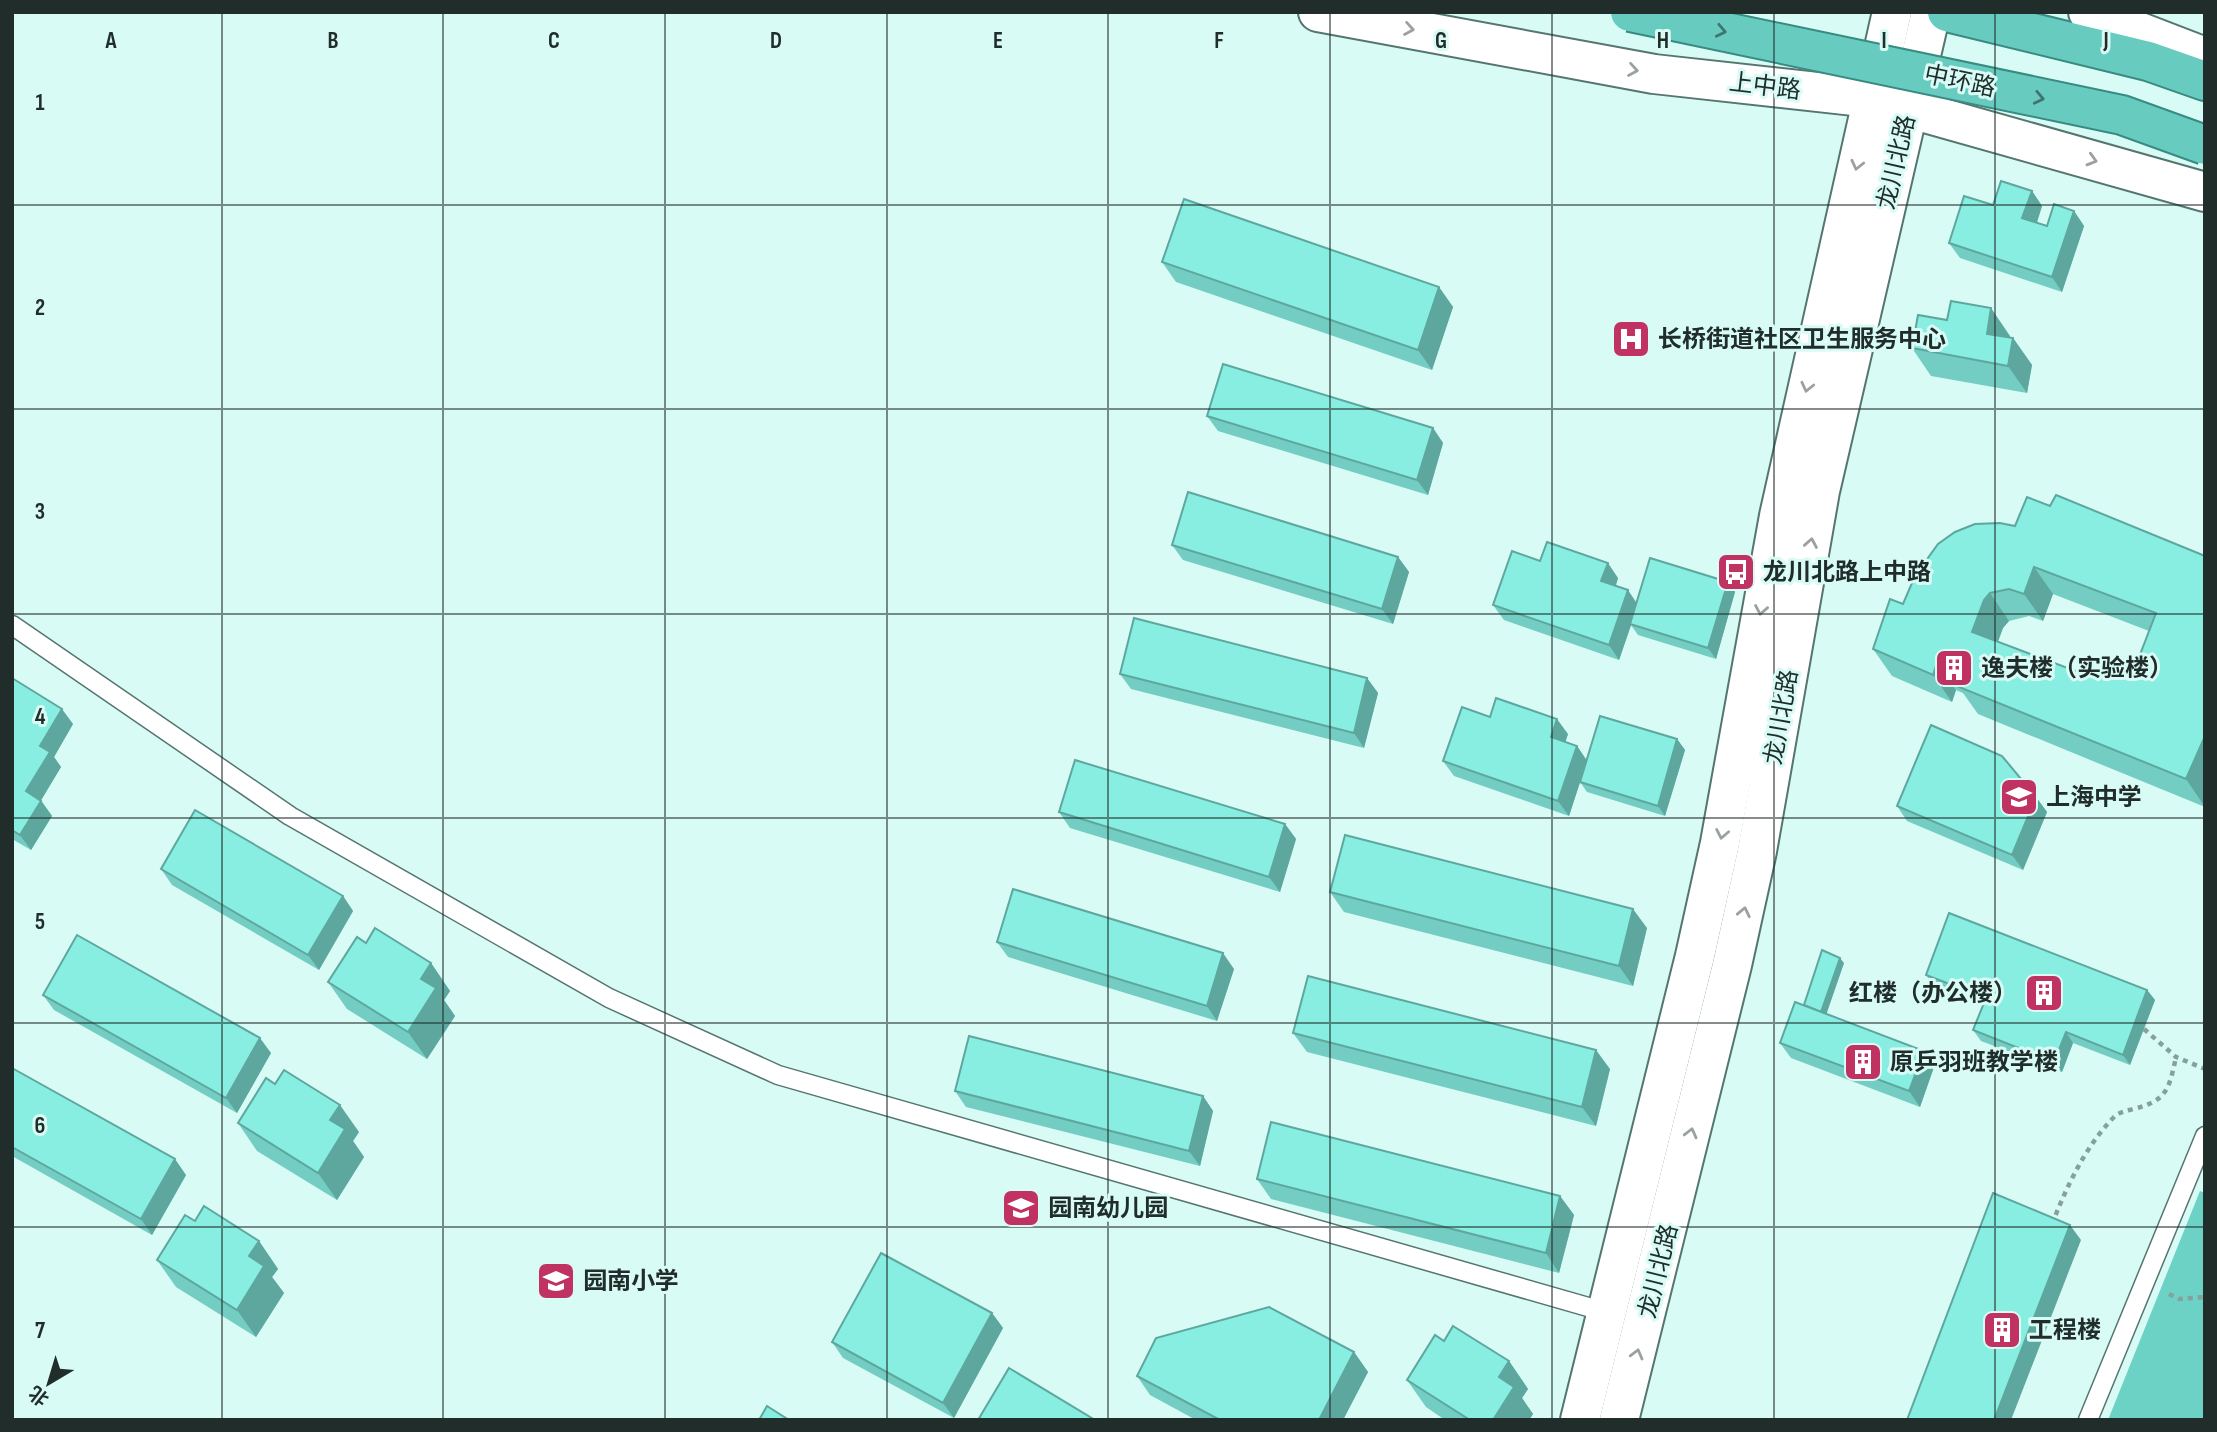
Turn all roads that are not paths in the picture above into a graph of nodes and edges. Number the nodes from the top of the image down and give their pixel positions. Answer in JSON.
{"nodes":[{"id":1,"x":1318,"y":12,"type":"edge"},
{"id":2,"x":1630,"y":12,"type":"edge"},
{"id":3,"x":1892,"y":12,"type":"edge"},
{"id":4,"x":1931,"y":12,"type":"edge"},
{"id":5,"x":1947,"y":12,"type":"edge"},
{"id":6,"x":2088,"y":12,"type":"edge"},
{"id":7,"x":2205,"y":57,"type":"edge"},
{"id":8,"x":2205,"y":81,"type":"edge"},
{"id":9,"x":1872,"y":98,"type":"junction"},
{"id":10,"x":1908,"y":107,"type":"junction"},
{"id":11,"x":2205,"y":145,"type":"edge"},
{"id":12,"x":2205,"y":192,"type":"edge"},
{"id":13,"x":12,"y":625,"type":"edge"},
{"id":14,"x":2205,"y":1136,"type":"edge"},
{"id":15,"x":2198,"y":1176,"type":"edge"},
{"id":16,"x":1609,"y":1313,"type":"junction"},
{"id":17,"x":1580,"y":1420,"type":"edge"},
{"id":18,"x":1619,"y":1420,"type":"edge"},
{"id":19,"x":2088,"y":1420,"type":"edge"}],
"edges":[{"from":1,"to":9,"type":"street","name":"上中路","one_way":true},
{"from":2,"to":11,"type":"highway","name":"中环路","one_way":true,"bridge":true},
{"from":3,"to":9,"type":"street","name":"龙川北路"},
{"from":4,"to":10,"type":"street","name":"龙川北路"},
{"from":5,"to":8,"type":"highway"},
{"from":6,"to":7,"type":"street"},
{"from":9,"to":10,"type":"street","name":"上中路"},
{"from":9,"to":16,"type":"street","name":"龙川北路","one_way":true},
{"from":10,"to":12,"type":"street","name":"上中路","one_way":true},
{"from":18,"to":10,"type":"street","name":"龙川北路","one_way":true},
{"from":13,"to":16,"type":"lane"},
{"from":14,"to":15,"type":"lane"},
{"from":15,"to":19,"type":"lane"},
{"from":16,"to":17,"type":"street","name":"龙川北路"}]}
